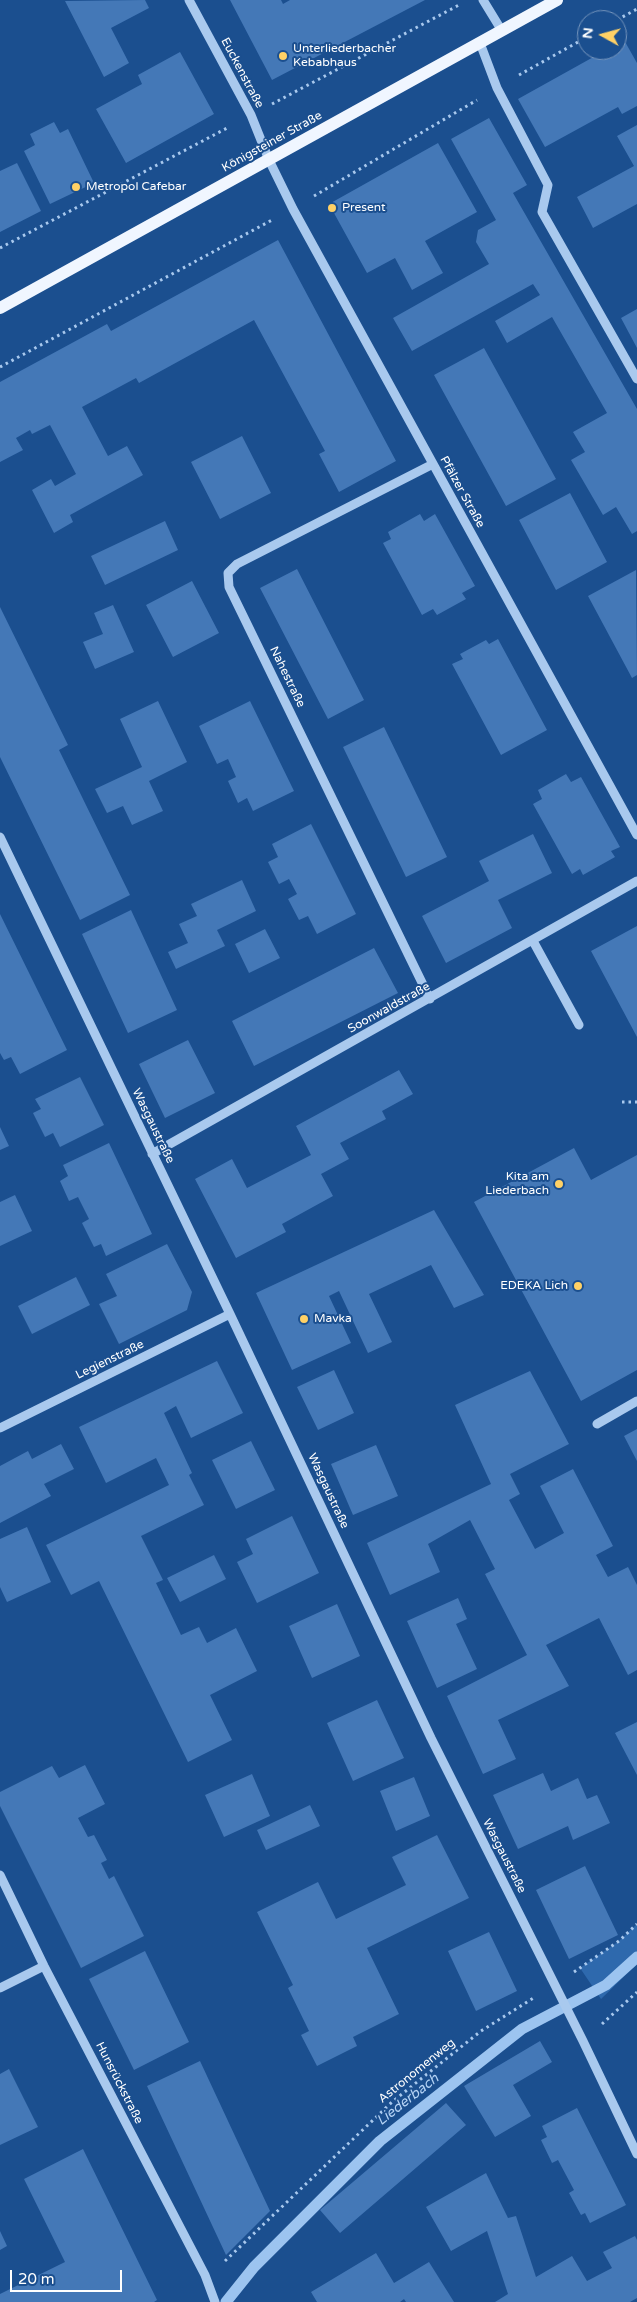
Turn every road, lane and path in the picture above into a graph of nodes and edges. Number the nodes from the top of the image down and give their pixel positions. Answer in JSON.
{"nodes":[{"id":1,"x":189,"y":0,"type":"edge"},
{"id":2,"x":483,"y":0,"type":"edge"},
{"id":3,"x":557,"y":0,"type":"edge"},
{"id":4,"x":502,"y":30,"type":"junction"},
{"id":5,"x":480,"y":43,"type":"junction"},
{"id":6,"x":269,"y":160,"type":"junction"},
{"id":7,"x":0,"y":308,"type":"edge"},
{"id":8,"x":637,"y":379,"type":"edge"},
{"id":9,"x":433,"y":464,"type":"junction"},
{"id":10,"x":637,"y":835,"type":"edge"},
{"id":11,"x":0,"y":837,"type":"edge"},
{"id":12,"x":637,"y":881,"type":"edge"},
{"id":13,"x":533,"y":941,"type":"junction"},
{"id":14,"x":430,"y":999,"type":"junction"},
{"id":15,"x":579,"y":1025,"type":"dead end"},
{"id":16,"x":622,"y":1102,"type":"dead end"},
{"id":17,"x":637,"y":1102,"type":"edge"},
{"id":18,"x":152,"y":1154,"type":"junction"},
{"id":19,"x":230,"y":1314,"type":"junction"},
{"id":20,"x":637,"y":1401,"type":"edge"},
{"id":21,"x":597,"y":1424,"type":"dead end"},
{"id":22,"x":0,"y":1428,"type":"edge"},
{"id":23,"x":0,"y":1875,"type":"edge"},
{"id":24,"x":637,"y":1924,"type":"edge"},
{"id":25,"x":44,"y":1966,"type":"junction"},
{"id":26,"x":555,"y":1985,"type":"junction"},
{"id":27,"x":0,"y":1988,"type":"edge"},
{"id":28,"x":637,"y":1992,"type":"edge"},
{"id":29,"x":583,"y":2041,"type":"junction"},
{"id":30,"x":637,"y":2154,"type":"edge"},
{"id":31,"x":204,"y":2276,"type":"junction"},
{"id":32,"x":215,"y":2302,"type":"edge"}],
"edges":[{"from":1,"to":6,"type":"street","name":"Euckenstraße"},
{"from":2,"to":4,"type":"street"},
{"from":3,"to":4,"type":"main road","name":"Königsteiner Straße"},
{"from":4,"to":5,"type":"main road","name":"Königsteiner Straße"},
{"from":5,"to":6,"type":"main road","name":"Königsteiner Straße"},
{"from":5,"to":8,"type":"street"},
{"from":6,"to":7,"type":"main road","name":"Königsteiner Straße"},
{"from":6,"to":9,"type":"street","name":"Pfälzer Straße"},
{"from":9,"to":10,"type":"street","name":"Pfälzer Straße"},
{"from":9,"to":14,"type":"street","name":"Nahestraße"},
{"from":11,"to":18,"type":"street","name":"Wasgaustraße"},
{"from":12,"to":13,"type":"street","name":"Soonwaldstraße"},
{"from":13,"to":14,"type":"street","name":"Soonwaldstraße"},
{"from":13,"to":15,"type":"street"},
{"from":14,"to":18,"type":"street","name":"Soonwaldstraße"},
{"from":16,"to":17,"type":"path"},
{"from":18,"to":19,"type":"street","name":"Wasgaustraße"},
{"from":19,"to":22,"type":"street","name":"Legienstraße"},
{"from":19,"to":26,"type":"street","name":"Wasgaustraße"},
{"from":20,"to":21,"type":"street"},
{"from":23,"to":25,"type":"street","name":"Hunsrückstraße"},
{"from":24,"to":26,"type":"path","name":"Astronomenweg"},
{"from":25,"to":27,"type":"street"},
{"from":25,"to":31,"type":"street","name":"Hunsrückstraße"},
{"from":26,"to":29,"type":"street","name":"Wasgaustraße"},
{"from":26,"to":31,"type":"path","name":"Astronomenweg"},
{"from":28,"to":29,"type":"path"},
{"from":29,"to":30,"type":"street","name":"Wasgaustraße"},
{"from":31,"to":32,"type":"street","name":"Hunsrückstraße"}]}
